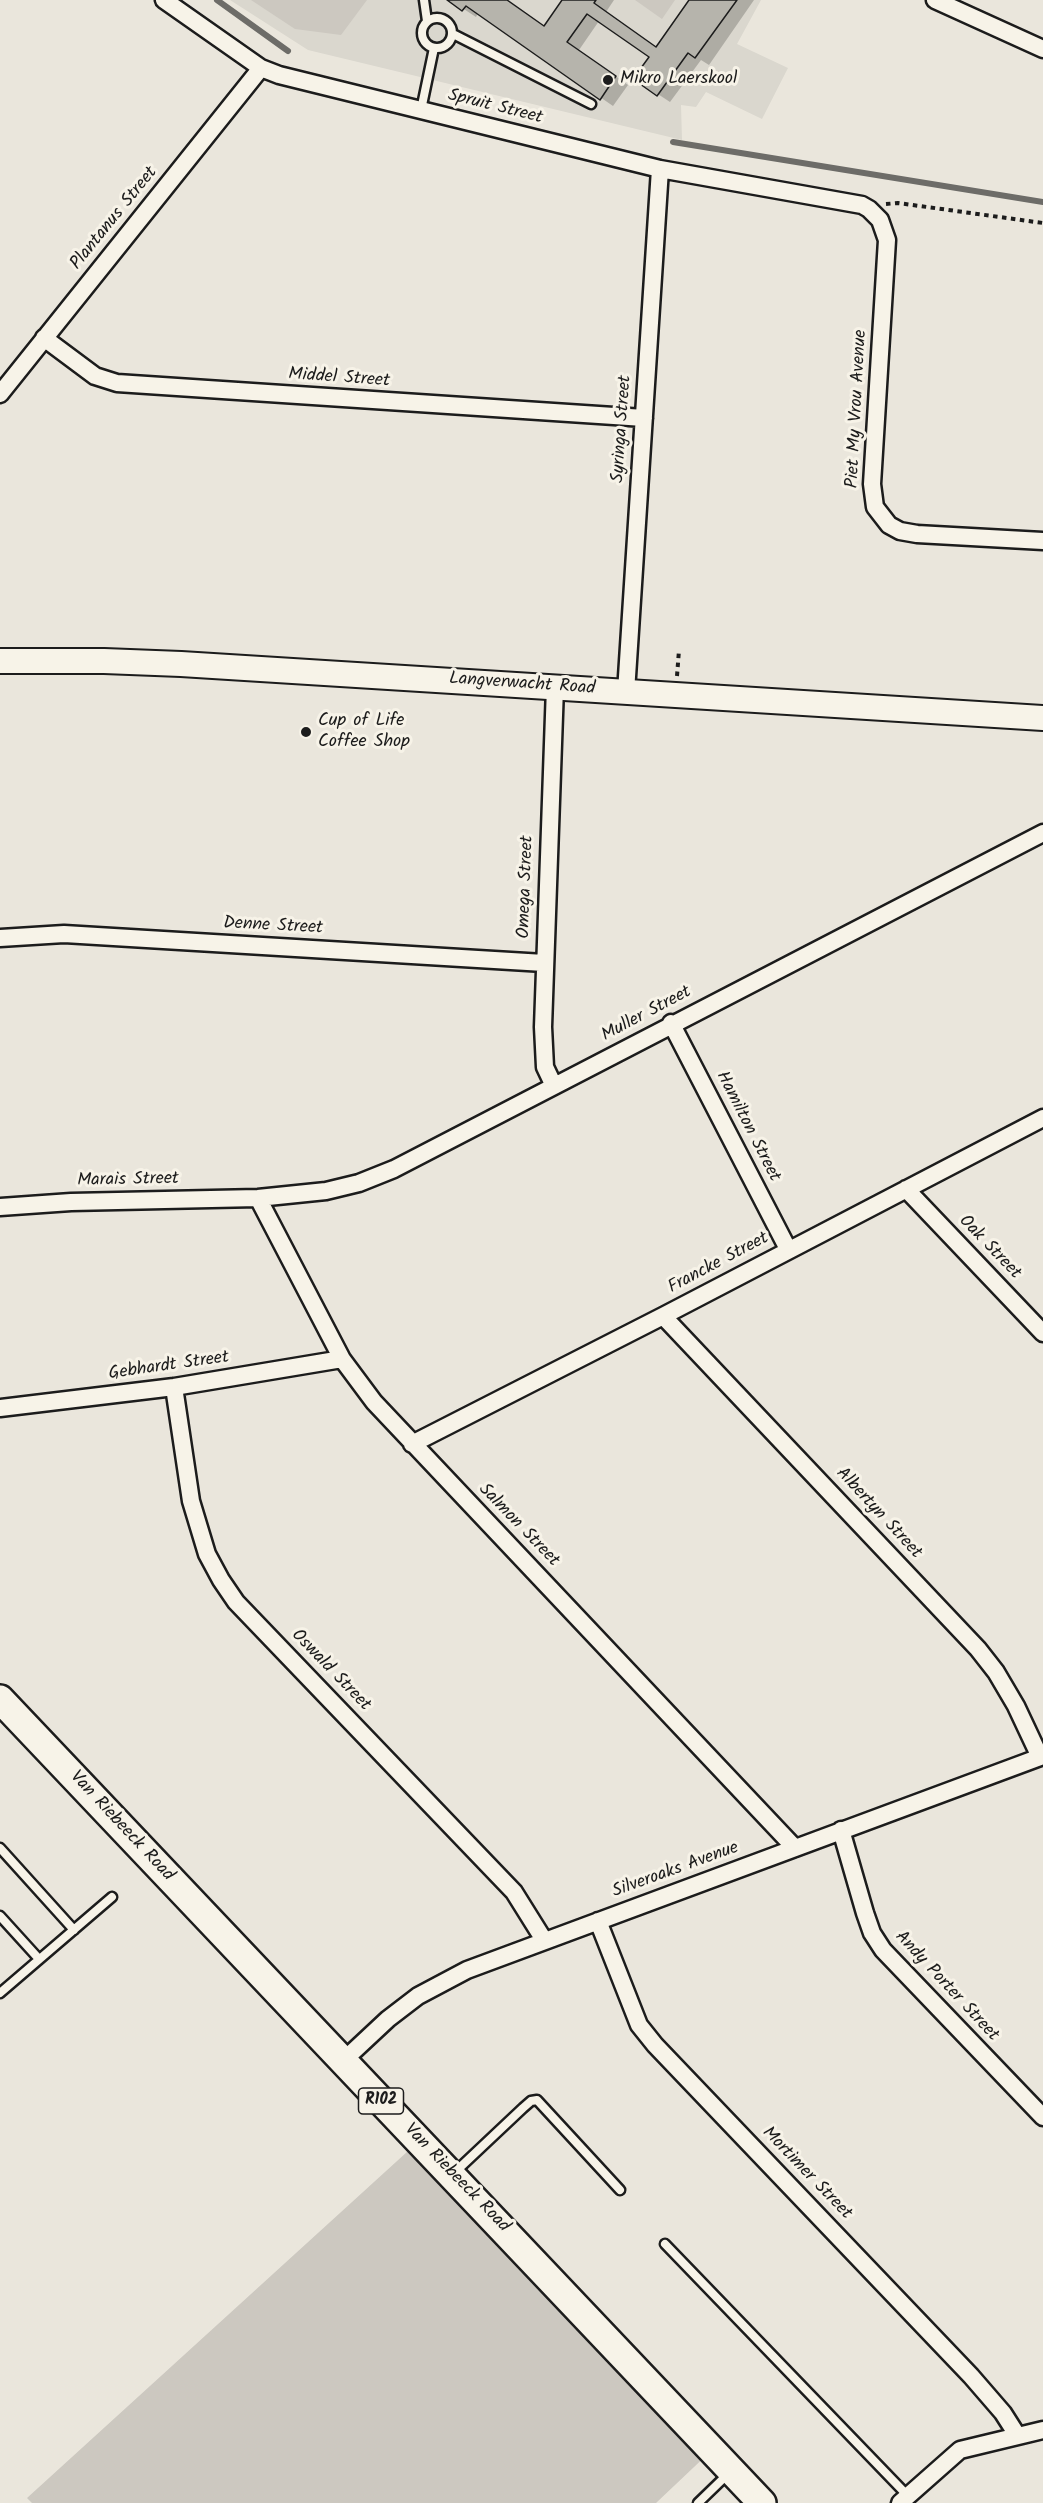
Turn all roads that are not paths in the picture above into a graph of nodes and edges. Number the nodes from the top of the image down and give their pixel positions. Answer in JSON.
{"nodes":[{"id":1,"x":165,"y":0,"type":"edge"},
{"id":2,"x":424,"y":0,"type":"edge"},
{"id":3,"x":935,"y":0,"type":"edge"},
{"id":4,"x":427,"y":21,"type":"junction"},
{"id":5,"x":453,"y":34,"type":"junction"},
{"id":6,"x":434,"y":48,"type":"junction"},
{"id":7,"x":1043,"y":49,"type":"edge"},
{"id":8,"x":261,"y":68,"type":"junction"},
{"id":9,"x":591,"y":105,"type":"dead end"},
{"id":10,"x":421,"y":110,"type":"junction"},
{"id":11,"x":660,"y":169,"type":"junction"},
{"id":12,"x":862,"y":205,"type":"joint"},
{"id":13,"x":44,"y":338,"type":"junction"},
{"id":14,"x":0,"y":394,"type":"edge"},
{"id":15,"x":644,"y":418,"type":"junction"},
{"id":16,"x":1043,"y":541,"type":"edge"},
{"id":17,"x":0,"y":661,"type":"edge"},
{"id":18,"x":555,"y":687,"type":"junction"},
{"id":19,"x":626,"y":692,"type":"junction"},
{"id":20,"x":1043,"y":718,"type":"edge"},
{"id":21,"x":1043,"y":833,"type":"edge"},
{"id":22,"x":0,"y":938,"type":"edge"},
{"id":23,"x":544,"y":963,"type":"junction"},
{"id":24,"x":671,"y":1023,"type":"junction"},
{"id":25,"x":554,"y":1086,"type":"junction"},
{"id":26,"x":1043,"y":1118,"type":"edge"},
{"id":27,"x":906,"y":1189,"type":"junction"},
{"id":28,"x":258,"y":1198,"type":"junction"},
{"id":29,"x":0,"y":1207,"type":"edge"},
{"id":30,"x":788,"y":1249,"type":"junction"},
{"id":31,"x":663,"y":1316,"type":"junction"},
{"id":32,"x":1043,"y":1333,"type":"edge"},
{"id":33,"x":342,"y":1359,"type":"junction"},
{"id":34,"x":174,"y":1387,"type":"junction"},
{"id":35,"x":0,"y":1408,"type":"edge"},
{"id":36,"x":412,"y":1444,"type":"junction"},
{"id":37,"x":0,"y":1699,"type":"edge"},
{"id":38,"x":1041,"y":1756,"type":"edge"},
{"id":39,"x":841,"y":1830,"type":"junction"},
{"id":40,"x":0,"y":1848,"type":"edge"},
{"id":41,"x":795,"y":1848,"type":"junction"},
{"id":42,"x":112,"y":1897,"type":"dead end"},
{"id":43,"x":0,"y":1916,"type":"edge"},
{"id":44,"x":598,"y":1921,"type":"junction"},
{"id":45,"x":74,"y":1930,"type":"junction"},
{"id":46,"x":544,"y":1940,"type":"junction"},
{"id":47,"x":39,"y":1959,"type":"junction"},
{"id":48,"x":0,"y":1993,"type":"edge"},
{"id":49,"x":343,"y":2061,"type":"junction"},
{"id":50,"x":1043,"y":2117,"type":"edge"},
{"id":51,"x":452,"y":2175,"type":"junction"},
{"id":52,"x":620,"y":2190,"type":"dead end"},
{"id":53,"x":665,"y":2244,"type":"dead end"},
{"id":54,"x":1043,"y":2430,"type":"edge"},
{"id":55,"x":1017,"y":2435,"type":"junction"},
{"id":56,"x":732,"y":2470,"type":"junction"},
{"id":57,"x":904,"y":2499,"type":"edge"},
{"id":58,"x":698,"y":2503,"type":"edge"},
{"id":59,"x":762,"y":2503,"type":"edge"}],
"edges":[{"from":1,"to":8,"type":"street","name":"Spruit Street"},
{"from":2,"to":4,"type":"lane"},
{"from":3,"to":7,"type":"street"},
{"from":4,"to":5,"type":"lane"},
{"from":4,"to":6,"type":"lane"},
{"from":5,"to":6,"type":"lane"},
{"from":5,"to":9,"type":"lane"},
{"from":6,"to":10,"type":"lane"},
{"from":8,"to":10,"type":"street","name":"Spruit Street"},
{"from":8,"to":13,"type":"street","name":"Plantanus Street"},
{"from":10,"to":11,"type":"street","name":"Spruit Street"},
{"from":11,"to":12,"type":"street","name":"Spruit Street"},
{"from":11,"to":15,"type":"street","name":"Syringa Street"},
{"from":12,"to":16,"type":"street","name":"Piet My Vrou Avenue"},
{"from":13,"to":14,"type":"street","name":"Plantanus Street"},
{"from":13,"to":15,"type":"street","name":"Middel Street"},
{"from":15,"to":19,"type":"street","name":"Syringa Street"},
{"from":17,"to":18,"type":"street","name":"Langverwacht Road"},
{"from":18,"to":19,"type":"street","name":"Langverwacht Road"},
{"from":18,"to":23,"type":"street","name":"Omega Street"},
{"from":19,"to":20,"type":"street","name":"Langverwacht Road"},
{"from":21,"to":24,"type":"street","name":"Muller Street"},
{"from":22,"to":23,"type":"street","name":"Denne Street"},
{"from":23,"to":25,"type":"street","name":"Omega Street"},
{"from":24,"to":25,"type":"street","name":"Muller Street"},
{"from":24,"to":30,"type":"street","name":"Hamilton Street"},
{"from":25,"to":28,"type":"street","name":"Muller Street"},
{"from":26,"to":27,"type":"street","name":"Francke Street"},
{"from":27,"to":30,"type":"street","name":"Francke Street"},
{"from":27,"to":32,"type":"street","name":"Oak Street"},
{"from":28,"to":29,"type":"street","name":"Marais Street"},
{"from":28,"to":33,"type":"street","name":"Salmon Street"},
{"from":30,"to":31,"type":"street","name":"Francke Street"},
{"from":31,"to":36,"type":"street","name":"Francke Street"},
{"from":31,"to":38,"type":"street","name":"Albertyn Street"},
{"from":33,"to":34,"type":"street","name":"Gebhardt Street"},
{"from":33,"to":36,"type":"street","name":"Salmon Street"},
{"from":34,"to":35,"type":"street","name":"Gebhardt Street"},
{"from":34,"to":46,"type":"street","name":"Oswald Street"},
{"from":36,"to":41,"type":"street","name":"Salmon Street"},
{"from":37,"to":49,"type":"main road","name":"Van Riebeeck Road","number":"R102"},
{"from":38,"to":39,"type":"street","name":"Silveroaks Avenue"},
{"from":39,"to":41,"type":"street","name":"Silveroaks Avenue"},
{"from":39,"to":50,"type":"street","name":"Andy Porter Street"},
{"from":40,"to":45,"type":"lane"},
{"from":41,"to":44,"type":"street","name":"Silveroaks Avenue"},
{"from":42,"to":45,"type":"lane"},
{"from":43,"to":47,"type":"lane"},
{"from":44,"to":46,"type":"street","name":"Silveroaks Avenue"},
{"from":44,"to":55,"type":"street","name":"Mortimer Street"},
{"from":45,"to":47,"type":"lane"},
{"from":46,"to":49,"type":"street","name":"Silveroaks Avenue"},
{"from":47,"to":48,"type":"lane"},
{"from":49,"to":51,"type":"main road","name":"Van Riebeeck Road","number":"R102"},
{"from":51,"to":52,"type":"lane"},
{"from":51,"to":56,"type":"main road","name":"Van Riebeeck Road","number":"R102"},
{"from":53,"to":57,"type":"lane"},
{"from":54,"to":55,"type":"street"},
{"from":55,"to":57,"type":"street"},
{"from":56,"to":58,"type":"lane"},
{"from":56,"to":59,"type":"main road","name":"Van Riebeeck Road","number":"R102"}]}
